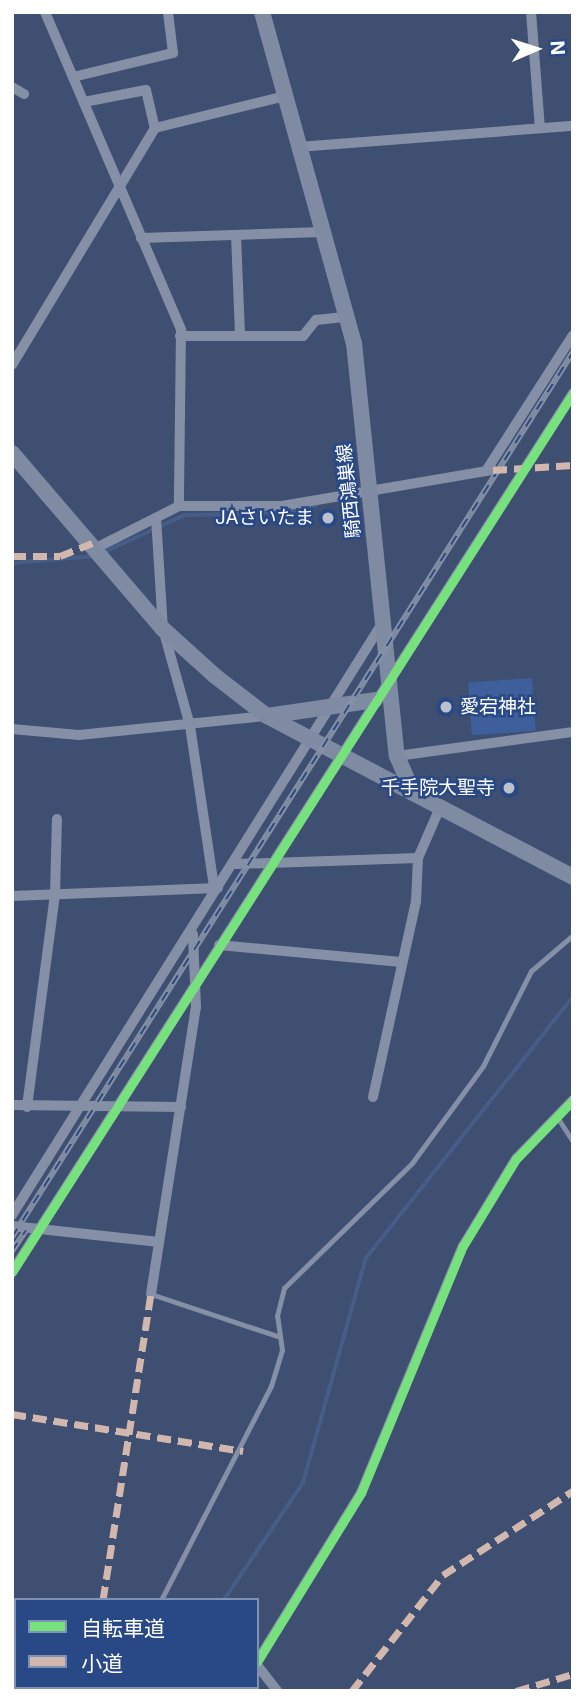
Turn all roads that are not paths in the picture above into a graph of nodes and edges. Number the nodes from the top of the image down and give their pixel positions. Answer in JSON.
{"nodes":[{"id":1,"x":45,"y":12,"type":"edge"},
{"id":2,"x":168,"y":12,"type":"edge"},
{"id":3,"x":262,"y":12,"type":"edge"},
{"id":4,"x":531,"y":12,"type":"edge"},
{"id":5,"x":73,"y":77,"type":"junction"},
{"id":6,"x":12,"y":87,"type":"edge"},
{"id":7,"x":24,"y":94,"type":"dead end"},
{"id":8,"x":285,"y":96,"type":"junction"},
{"id":9,"x":84,"y":102,"type":"junction"},
{"id":10,"x":573,"y":126,"type":"edge"},
{"id":11,"x":155,"y":128,"type":"junction"},
{"id":12,"x":540,"y":128,"type":"junction"},
{"id":13,"x":298,"y":147,"type":"junction"},
{"id":14,"x":119,"y":189,"type":"junction"},
{"id":15,"x":322,"y":232,"type":"junction"},
{"id":16,"x":236,"y":235,"type":"junction"},
{"id":17,"x":141,"y":238,"type":"junction"},
{"id":18,"x":347,"y":317,"type":"junction"},
{"id":19,"x":573,"y":335,"type":"edge"},
{"id":20,"x":180,"y":336,"type":"junction"},
{"id":21,"x":240,"y":336,"type":"junction"},
{"id":22,"x":12,"y":365,"type":"edge"},
{"id":23,"x":573,"y":393,"type":"edge"},
{"id":24,"x":12,"y":453,"type":"edge"},
{"id":25,"x":370,"y":490,"type":"junction"},
{"id":26,"x":179,"y":506,"type":"junction"},
{"id":27,"x":156,"y":518,"type":"junction"},
{"id":28,"x":96,"y":548,"type":"junction"},
{"id":29,"x":383,"y":622,"type":"junction"},
{"id":30,"x":163,"y":629,"type":"junction"},
{"id":31,"x":388,"y":684,"type":"junction"},
{"id":32,"x":375,"y":700,"type":"junction"},
{"id":33,"x":335,"y":706,"type":"junction"},
{"id":34,"x":267,"y":716,"type":"junction"},
{"id":35,"x":190,"y":726,"type":"junction"},
{"id":36,"x":12,"y":729,"type":"edge"},
{"id":37,"x":573,"y":732,"type":"edge"},
{"id":38,"x":313,"y":741,"type":"junction"},
{"id":39,"x":341,"y":755,"type":"junction"},
{"id":40,"x":397,"y":756,"type":"junction"},
{"id":41,"x":413,"y":793,"type":"junction"},
{"id":42,"x":439,"y":810,"type":"junction"},
{"id":43,"x":57,"y":819,"type":"dead end"},
{"id":44,"x":418,"y":858,"type":"junction"},
{"id":45,"x":236,"y":864,"type":"junction"},
{"id":46,"x":273,"y":864,"type":"junction"},
{"id":47,"x":573,"y":877,"type":"edge"},
{"id":48,"x":217,"y":888,"type":"junction"},
{"id":49,"x":54,"y":894,"type":"junction"},
{"id":50,"x":12,"y":896,"type":"edge"},
{"id":51,"x":193,"y":931,"type":"junction"},
{"id":52,"x":573,"y":935,"type":"edge"},
{"id":53,"x":219,"y":945,"type":"junction"},
{"id":54,"x":401,"y":962,"type":"junction"},
{"id":55,"x":191,"y":993,"type":"junction"},
{"id":56,"x":373,"y":1097,"type":"dead end"},
{"id":57,"x":573,"y":1100,"type":"edge"},
{"id":58,"x":12,"y":1105,"type":"edge"},
{"id":59,"x":117,"y":1106,"type":"junction"},
{"id":60,"x":27,"y":1107,"type":"junction"},
{"id":61,"x":181,"y":1107,"type":"junction"},
{"id":62,"x":77,"y":1108,"type":"junction"},
{"id":63,"x":555,"y":1115,"type":"junction"},
{"id":64,"x":573,"y":1142,"type":"edge"},
{"id":65,"x":12,"y":1215,"type":"edge"},
{"id":66,"x":12,"y":1226,"type":"edge"},
{"id":67,"x":40,"y":1229,"type":"junction"},
{"id":68,"x":159,"y":1242,"type":"junction"},
{"id":69,"x":12,"y":1272,"type":"edge"},
{"id":70,"x":151,"y":1294,"type":"joint"},
{"id":71,"x":281,"y":1337,"type":"junction"},
{"id":72,"x":162,"y":1598,"type":"edge"},
{"id":73,"x":259,"y":1661,"type":"edge"},
{"id":74,"x":259,"y":1667,"type":"edge"},
{"id":75,"x":277,"y":1691,"type":"edge"}],
"edges":[{"from":1,"to":5,"type":"street"},
{"from":2,"to":5,"type":"street"},
{"from":3,"to":8,"type":"main road","name":"騎西鴻巣線"},
{"from":4,"to":12,"type":"street"},
{"from":5,"to":9,"type":"street"},
{"from":6,"to":7,"type":"street"},
{"from":8,"to":11,"type":"street"},
{"from":8,"to":13,"type":"main road","name":"騎西鴻巣線"},
{"from":9,"to":11,"type":"street"},
{"from":9,"to":14,"type":"street"},
{"from":10,"to":12,"type":"street"},
{"from":11,"to":14,"type":"street"},
{"from":12,"to":13,"type":"street"},
{"from":13,"to":15,"type":"main road","name":"騎西鴻巣線"},
{"from":14,"to":17,"type":"street"},
{"from":14,"to":22,"type":"street"},
{"from":15,"to":16,"type":"street"},
{"from":15,"to":18,"type":"main road","name":"騎西鴻巣線"},
{"from":16,"to":17,"type":"street"},
{"from":16,"to":21,"type":"street"},
{"from":17,"to":20,"type":"street"},
{"from":18,"to":21,"type":"street"},
{"from":18,"to":25,"type":"main road","name":"騎西鴻巣線"},
{"from":19,"to":25,"type":"street"},
{"from":20,"to":21,"type":"street"},
{"from":20,"to":26,"type":"street"},
{"from":23,"to":31,"type":"street"},
{"from":24,"to":28,"type":"main road"},
{"from":25,"to":26,"type":"street"},
{"from":25,"to":29,"type":"main road","name":"騎西鴻巣線"},
{"from":26,"to":27,"type":"street"},
{"from":27,"to":28,"type":"street"},
{"from":27,"to":30,"type":"street"},
{"from":28,"to":30,"type":"main road"},
{"from":29,"to":31,"type":"main road","name":"騎西鴻巣線"},
{"from":29,"to":33,"type":"street"},
{"from":30,"to":34,"type":"main road"},
{"from":30,"to":35,"type":"street"},
{"from":31,"to":32,"type":"street"},
{"from":31,"to":40,"type":"main road","name":"騎西鴻巣線"},
{"from":32,"to":33,"type":"main road"},
{"from":32,"to":39,"type":"street"},
{"from":33,"to":34,"type":"main road"},
{"from":33,"to":38,"type":"street"},
{"from":34,"to":35,"type":"street"},
{"from":34,"to":38,"type":"main road"},
{"from":35,"to":36,"type":"street"},
{"from":35,"to":48,"type":"street"},
{"from":37,"to":40,"type":"street"},
{"from":38,"to":39,"type":"main road"},
{"from":38,"to":45,"type":"street"},
{"from":39,"to":41,"type":"main road"},
{"from":39,"to":46,"type":"street"},
{"from":40,"to":41,"type":"main road","name":"騎西鴻巣線"},
{"from":41,"to":42,"type":"main road"},
{"from":42,"to":44,"type":"street"},
{"from":42,"to":47,"type":"main road"},
{"from":43,"to":49,"type":"street"},
{"from":44,"to":46,"type":"street"},
{"from":44,"to":54,"type":"street"},
{"from":45,"to":46,"type":"street"},
{"from":45,"to":48,"type":"street"},
{"from":46,"to":53,"type":"street"},
{"from":48,"to":49,"type":"street"},
{"from":48,"to":51,"type":"street"},
{"from":49,"to":50,"type":"street"},
{"from":49,"to":60,"type":"street"},
{"from":51,"to":55,"type":"street"},
{"from":51,"to":62,"type":"street"},
{"from":52,"to":71,"type":"lane"},
{"from":53,"to":54,"type":"street"},
{"from":53,"to":55,"type":"street"},
{"from":54,"to":56,"type":"street"},
{"from":55,"to":59,"type":"street"},
{"from":55,"to":61,"type":"street"},
{"from":57,"to":63,"type":"street"},
{"from":58,"to":60,"type":"street"},
{"from":59,"to":61,"type":"street"},
{"from":59,"to":62,"type":"street"},
{"from":59,"to":67,"type":"street"},
{"from":60,"to":62,"type":"street"},
{"from":61,"to":68,"type":"street"},
{"from":62,"to":65,"type":"street"},
{"from":63,"to":64,"type":"lane"},
{"from":63,"to":73,"type":"street"},
{"from":66,"to":67,"type":"street"},
{"from":67,"to":68,"type":"street"},
{"from":67,"to":69,"type":"street"},
{"from":68,"to":70,"type":"street"},
{"from":70,"to":71,"type":"lane"},
{"from":71,"to":72,"type":"lane"},
{"from":74,"to":75,"type":"street"}]}
